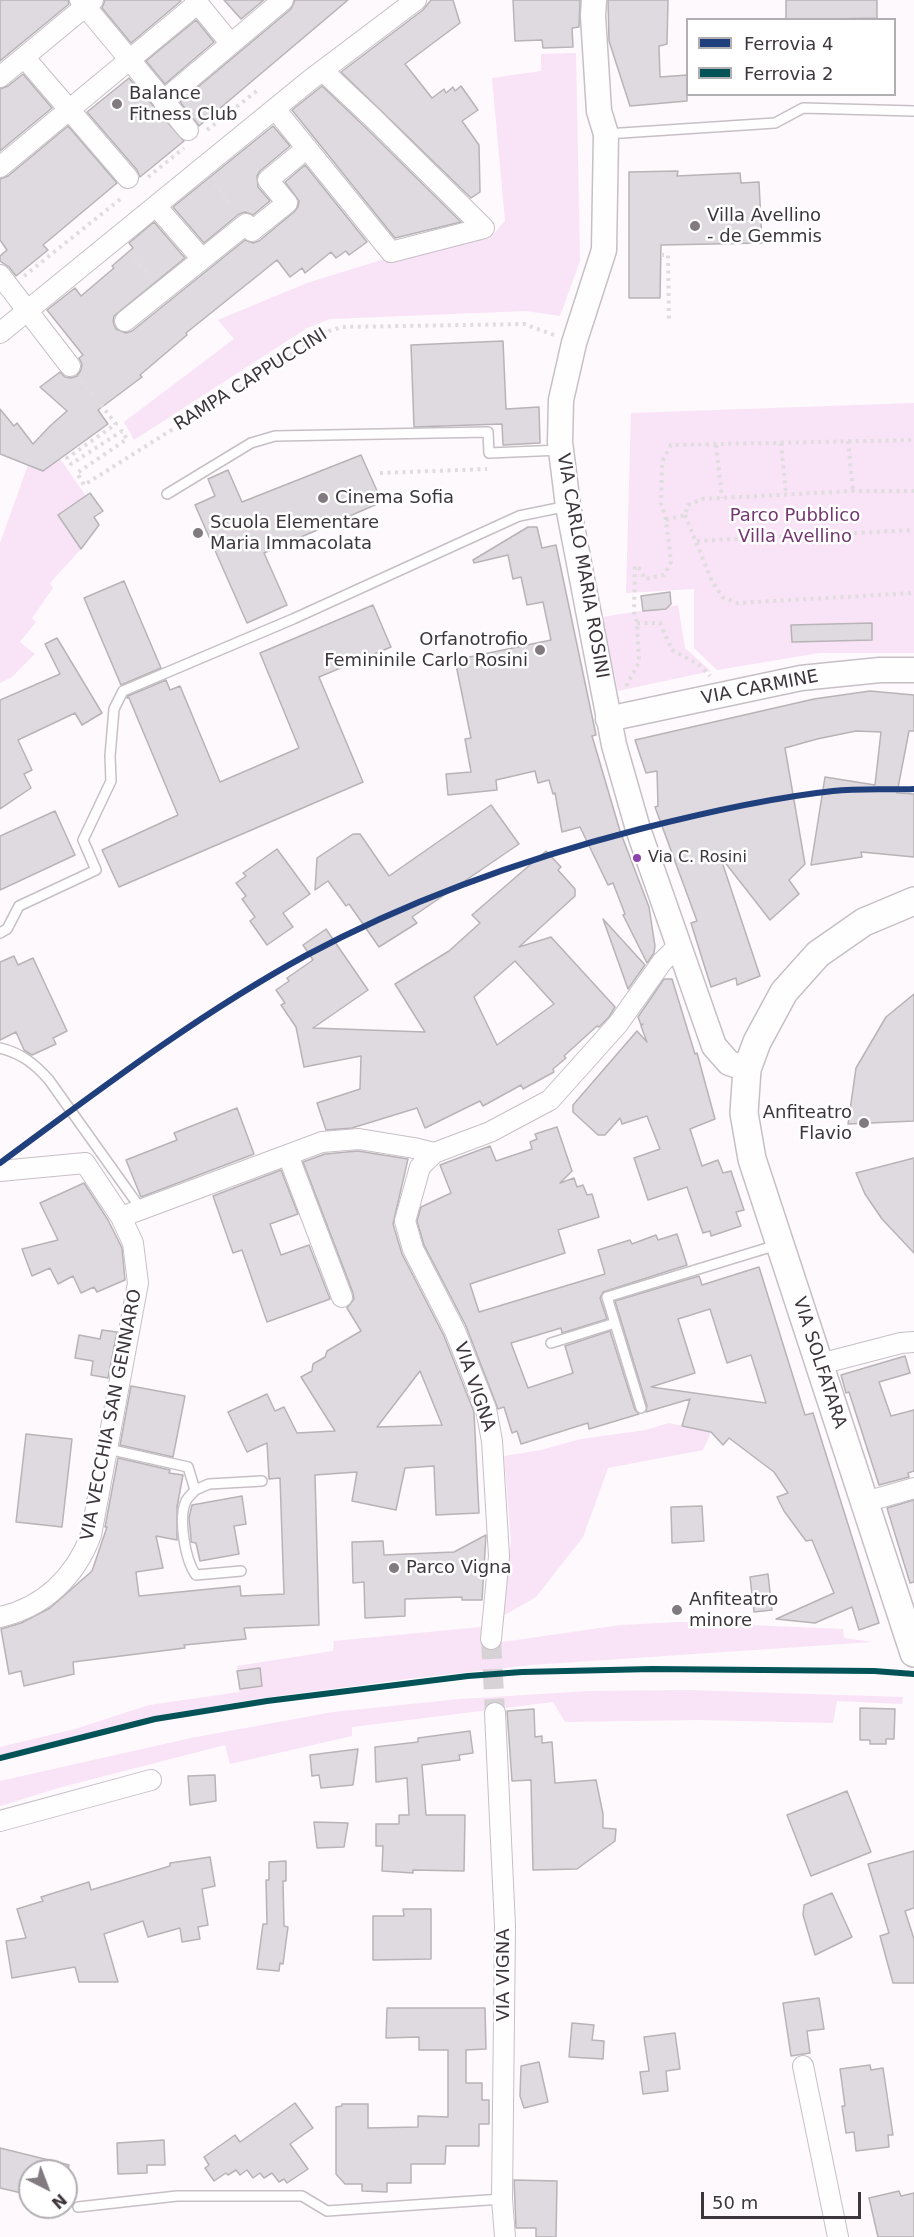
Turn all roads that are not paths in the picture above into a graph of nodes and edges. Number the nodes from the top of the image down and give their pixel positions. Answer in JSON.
{"nodes":[{"id":1,"x":283,"y":0,"type":"edge"},
{"id":2,"x":416,"y":0,"type":"edge"},
{"id":3,"x":594,"y":0,"type":"edge"},
{"id":4,"x":86,"y":2,"type":"edge"},
{"id":5,"x":196,"y":2,"type":"edge"},
{"id":6,"x":231,"y":44,"type":"junction"},
{"id":7,"x":24,"y":57,"type":"junction"},
{"id":8,"x":130,"y":61,"type":"junction"},
{"id":9,"x":322,"y":71,"type":"junction"},
{"id":10,"x":0,"y":77,"type":"edge"},
{"id":11,"x":163,"y":101,"type":"junction"},
{"id":12,"x":275,"y":109,"type":"junction"},
{"id":13,"x":70,"y":111,"type":"junction"},
{"id":14,"x":914,"y":111,"type":"edge"},
{"id":15,"x":188,"y":130,"type":"dead end"},
{"id":16,"x":606,"y":134,"type":"junction"},
{"id":17,"x":307,"y":148,"type":"junction"},
{"id":18,"x":0,"y":167,"type":"edge"},
{"id":19,"x":128,"y":178,"type":"dead end"},
{"id":20,"x":156,"y":206,"type":"junction"},
{"id":21,"x":202,"y":260,"type":"junction"},
{"id":22,"x":0,"y":275,"type":"edge"},
{"id":23,"x":27,"y":311,"type":"junction"},
{"id":24,"x":125,"y":321,"type":"dead end"},
{"id":25,"x":0,"y":333,"type":"edge"},
{"id":26,"x":70,"y":366,"type":"road end"},
{"id":27,"x":561,"y":450,"type":"junction"},
{"id":28,"x":167,"y":494,"type":"dead end"},
{"id":29,"x":568,"y":506,"type":"junction"},
{"id":30,"x":914,"y":670,"type":"edge"},
{"id":31,"x":608,"y":719,"type":"junction"},
{"id":32,"x":914,"y":901,"type":"edge"},
{"id":33,"x":0,"y":933,"type":"edge"},
{"id":34,"x":679,"y":945,"type":"junction"},
{"id":35,"x":0,"y":1048,"type":"edge"},
{"id":36,"x":747,"y":1069,"type":"junction"},
{"id":37,"x":434,"y":1154,"type":"junction"},
{"id":38,"x":288,"y":1155,"type":"junction"},
{"id":39,"x":0,"y":1171,"type":"edge"},
{"id":40,"x":141,"y":1209,"type":"junction"},
{"id":41,"x":121,"y":1217,"type":"junction"},
{"id":42,"x":779,"y":1244,"type":"junction"},
{"id":43,"x":342,"y":1297,"type":"dead end"},
{"id":44,"x":615,"y":1323,"type":"junction"},
{"id":45,"x":914,"y":1342,"type":"edge"},
{"id":46,"x":551,"y":1343,"type":"dead end"},
{"id":47,"x":820,"y":1364,"type":"junction"},
{"id":48,"x":641,"y":1408,"type":"dead end"},
{"id":49,"x":108,"y":1449,"type":"junction"},
{"id":50,"x":261,"y":1481,"type":"dead end"},
{"id":51,"x":914,"y":1488,"type":"edge"},
{"id":52,"x":195,"y":1490,"type":"junction"},
{"id":53,"x":865,"y":1502,"type":"junction"},
{"id":54,"x":241,"y":1571,"type":"dead end"},
{"id":55,"x":0,"y":1617,"type":"edge"},
{"id":56,"x":491,"y":1639,"type":"tunnel mouth"},
{"id":57,"x":914,"y":1653,"type":"edge"},
{"id":58,"x":495,"y":1713,"type":"tunnel mouth"},
{"id":59,"x":151,"y":1780,"type":"dead end"},
{"id":60,"x":0,"y":1821,"type":"edge"},
{"id":61,"x":803,"y":2066,"type":"dead end"},
{"id":62,"x":502,"y":2199,"type":"junction"},
{"id":63,"x":78,"y":2207,"type":"dead end"},
{"id":64,"x":505,"y":2237,"type":"edge"},
{"id":65,"x":838,"y":2237,"type":"edge"}],
"edges":[{"from":1,"to":6,"type":"street"},
{"from":2,"to":9,"type":"street"},
{"from":3,"to":16,"type":"street","name":"VIA CARLO MARIA ROSINI"},
{"from":4,"to":7,"type":"street"},
{"from":4,"to":8,"type":"street"},
{"from":5,"to":6,"type":"street"},
{"from":5,"to":8,"type":"street"},
{"from":6,"to":11,"type":"street"},
{"from":7,"to":10,"type":"street"},
{"from":7,"to":13,"type":"street"},
{"from":8,"to":11,"type":"street"},
{"from":8,"to":13,"type":"street"},
{"from":9,"to":12,"type":"street"},
{"from":9,"to":17,"type":"street"},
{"from":11,"to":15,"type":"street"},
{"from":12,"to":17,"type":"street"},
{"from":12,"to":20,"type":"street"},
{"from":13,"to":18,"type":"street"},
{"from":13,"to":19,"type":"street"},
{"from":14,"to":16,"type":"lane"},
{"from":16,"to":27,"type":"street","name":"VIA CARLO MARIA ROSINI"},
{"from":17,"to":21,"type":"street"},
{"from":20,"to":21,"type":"street"},
{"from":20,"to":23,"type":"street"},
{"from":21,"to":24,"type":"street"},
{"from":22,"to":23,"type":"street"},
{"from":23,"to":25,"type":"street"},
{"from":23,"to":26,"type":"street"},
{"from":27,"to":28,"type":"lane"},
{"from":27,"to":29,"type":"street","name":"VIA CARLO MARIA ROSINI"},
{"from":29,"to":31,"type":"street","name":"VIA CARLO MARIA ROSINI"},
{"from":29,"to":33,"type":"lane"},
{"from":30,"to":31,"type":"street","name":"VIA CARMINE"},
{"from":31,"to":34,"type":"street","name":"VIA CARLO MARIA ROSINI"},
{"from":32,"to":36,"type":"main road","name":"VIA SOLFATARA"},
{"from":34,"to":36,"type":"street","name":"VIA CARLO MARIA ROSINI"},
{"from":34,"to":37,"type":"street"},
{"from":35,"to":40,"type":"lane"},
{"from":36,"to":42,"type":"main road","name":"VIA SOLFATARA"},
{"from":37,"to":38,"type":"street"},
{"from":37,"to":56,"type":"street","name":"VIA VIGNA"},
{"from":38,"to":40,"type":"street"},
{"from":38,"to":43,"type":"street"},
{"from":39,"to":41,"type":"street","name":"VIA VECCHIA SAN GENNARO"},
{"from":40,"to":41,"type":"street"},
{"from":41,"to":49,"type":"street","name":"VIA VECCHIA SAN GENNARO"},
{"from":42,"to":44,"type":"lane"},
{"from":42,"to":47,"type":"main road","name":"VIA SOLFATARA"},
{"from":44,"to":46,"type":"lane"},
{"from":44,"to":48,"type":"lane"},
{"from":45,"to":47,"type":"street"},
{"from":47,"to":53,"type":"main road","name":"VIA SOLFATARA"},
{"from":49,"to":52,"type":"lane"},
{"from":49,"to":55,"type":"street","name":"VIA VECCHIA SAN GENNARO"},
{"from":50,"to":52,"type":"lane"},
{"from":51,"to":53,"type":"street"},
{"from":52,"to":54,"type":"lane"},
{"from":53,"to":57,"type":"main road","name":"VIA SOLFATARA"},
{"from":58,"to":62,"type":"street","name":"VIA VIGNA"},
{"from":59,"to":60,"type":"street"},
{"from":61,"to":65,"type":"street"},
{"from":62,"to":63,"type":"lane"},
{"from":62,"to":64,"type":"street","name":"VIA VIGNA"}]}
